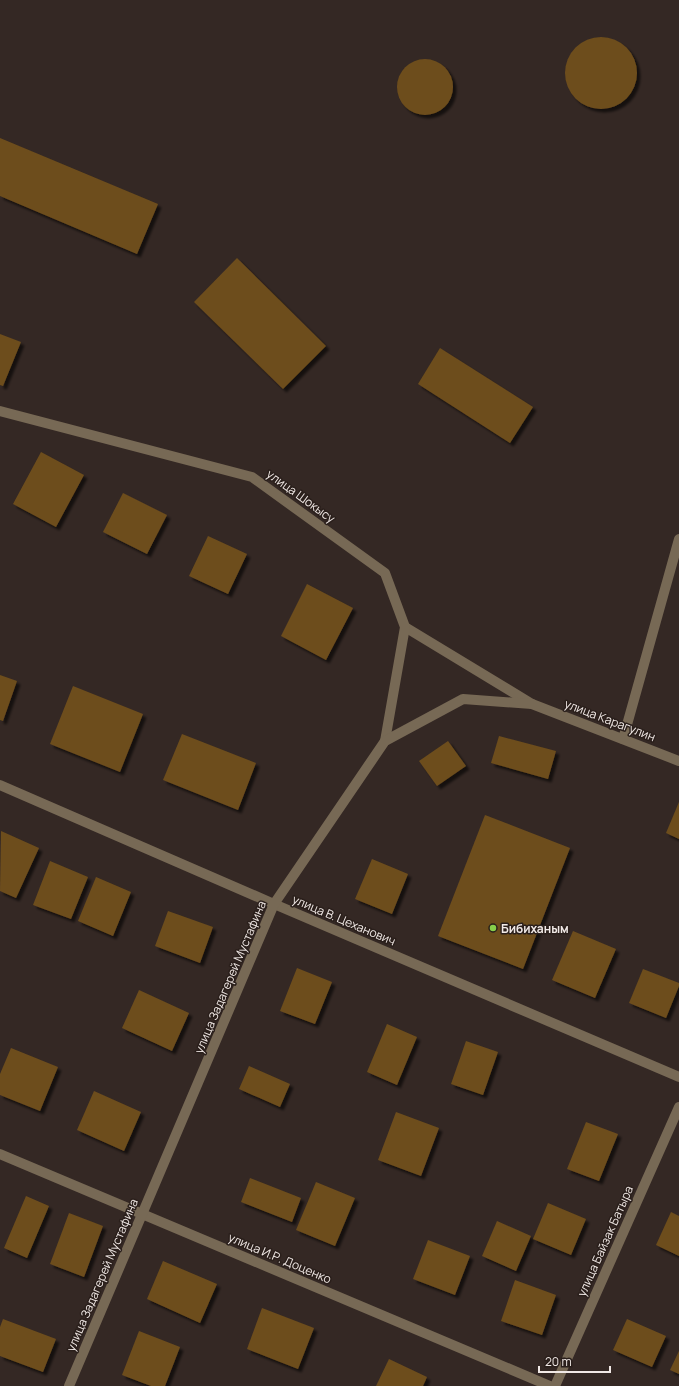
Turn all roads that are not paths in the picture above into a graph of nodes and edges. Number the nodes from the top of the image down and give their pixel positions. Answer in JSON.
{"nodes":[{"id":1,"x":0,"y":410,"type":"edge"},
{"id":2,"x":679,"y":539,"type":"edge"},
{"id":3,"x":405,"y":627,"type":"junction"},
{"id":4,"x":532,"y":704,"type":"junction"},
{"id":5,"x":623,"y":739,"type":"junction"},
{"id":6,"x":385,"y":741,"type":"junction"},
{"id":7,"x":679,"y":761,"type":"edge"},
{"id":8,"x":0,"y":785,"type":"edge"},
{"id":9,"x":274,"y":904,"type":"junction"},
{"id":10,"x":679,"y":1077,"type":"edge"},
{"id":11,"x":679,"y":1107,"type":"edge"},
{"id":12,"x":0,"y":1154,"type":"edge"},
{"id":13,"x":142,"y":1214,"type":"junction"},
{"id":14,"x":69,"y":1386,"type":"edge"},
{"id":15,"x":550,"y":1386,"type":"edge"},
{"id":16,"x":555,"y":1386,"type":"edge"}],
"edges":[{"from":1,"to":3,"type":"street","name":"улица Шокысу"},
{"from":2,"to":5,"type":"street"},
{"from":3,"to":4,"type":"street"},
{"from":3,"to":6,"type":"street"},
{"from":4,"to":5,"type":"street","name":"улица Карагулин"},
{"from":4,"to":6,"type":"street","name":"улица Задагерей Мустафина"},
{"from":5,"to":7,"type":"street","name":"улица Карагулин"},
{"from":6,"to":9,"type":"street","name":"улица Задагерей Мустафина"},
{"from":8,"to":9,"type":"street","name":"улица В. Цеханович"},
{"from":9,"to":10,"type":"street","name":"улица В. Цеханович"},
{"from":9,"to":13,"type":"street","name":"улица Задагерей Мустафина"},
{"from":11,"to":16,"type":"street","name":"улица Байзак Батыра"},
{"from":12,"to":13,"type":"street","name":"улица И.Р. Доценко"},
{"from":13,"to":14,"type":"street","name":"улица Задагерей Мустафина"},
{"from":13,"to":15,"type":"street","name":"улица И.Р. Доценко"}]}
